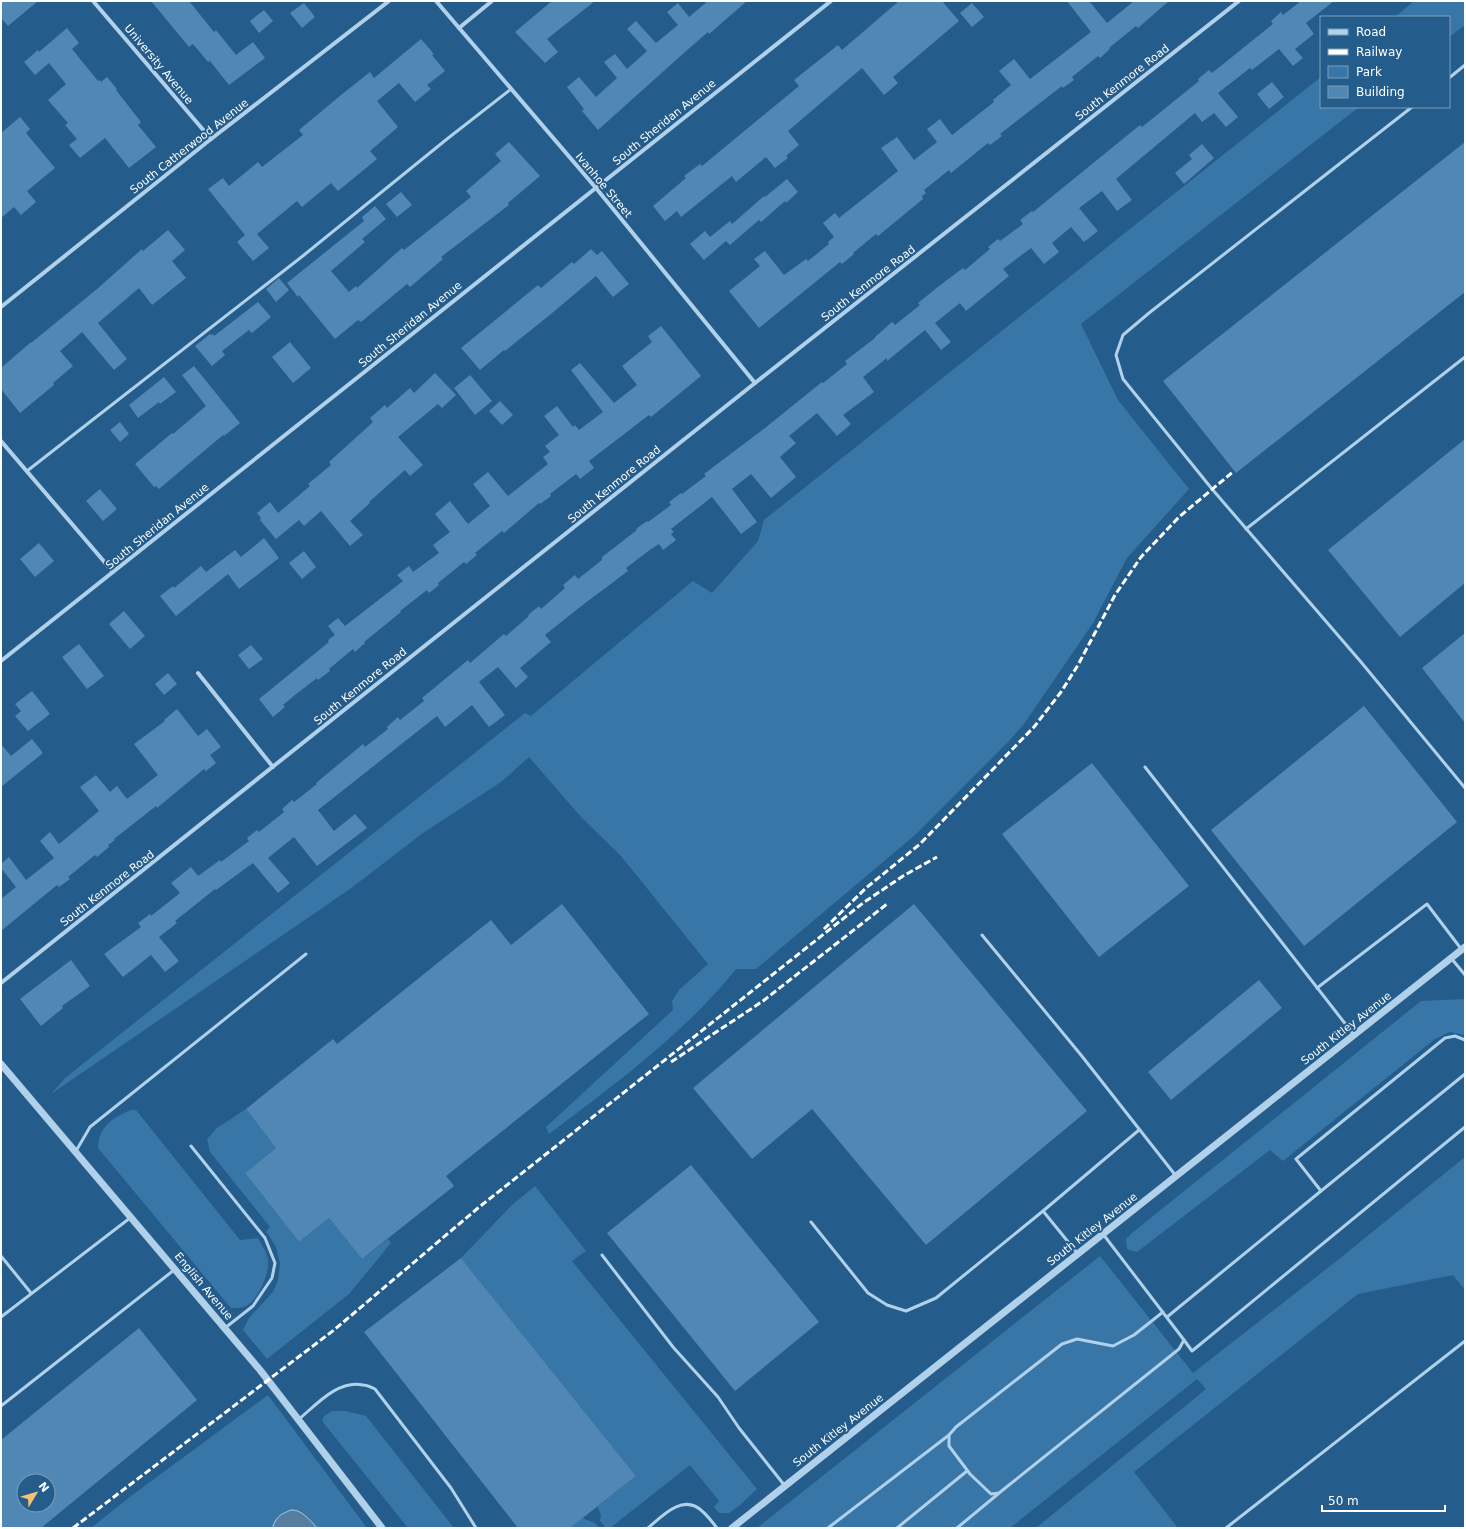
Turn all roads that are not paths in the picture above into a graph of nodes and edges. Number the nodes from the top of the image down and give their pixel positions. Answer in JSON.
{"nodes":[{"id":1,"x":93,"y":1,"type":"edge"},
{"id":2,"x":389,"y":1,"type":"edge"},
{"id":3,"x":436,"y":1,"type":"edge"},
{"id":4,"x":492,"y":1,"type":"edge"},
{"id":5,"x":831,"y":1,"type":"edge"},
{"id":6,"x":1239,"y":1,"type":"edge"},
{"id":7,"x":459,"y":28,"type":"junction"},
{"id":8,"x":1465,"y":66,"type":"edge"},
{"id":9,"x":1450,"y":77,"type":"edge"},
{"id":10,"x":511,"y":89,"type":"junction"},
{"id":11,"x":1411,"y":108,"type":"edge"},
{"id":12,"x":211,"y":139,"type":"junction"},
{"id":13,"x":596,"y":188,"type":"junction"},
{"id":14,"x":1,"y":307,"type":"edge"},
{"id":15,"x":1465,"y":356,"type":"edge"},
{"id":16,"x":755,"y":383,"type":"junction"},
{"id":17,"x":1,"y":441,"type":"edge"},
{"id":18,"x":27,"y":471,"type":"junction"},
{"id":19,"x":1246,"y":530,"type":"junction"},
{"id":20,"x":113,"y":572,"type":"junction"},
{"id":21,"x":1,"y":661,"type":"edge"},
{"id":22,"x":198,"y":673,"type":"dead end"},
{"id":23,"x":273,"y":767,"type":"junction"},
{"id":24,"x":1145,"y":767,"type":"dead end"},
{"id":25,"x":1465,"y":788,"type":"edge"},
{"id":26,"x":982,"y":935,"type":"dead end"},
{"id":27,"x":1463,"y":949,"type":"edge"},
{"id":28,"x":306,"y":954,"type":"dead end"},
{"id":29,"x":1451,"y":958,"type":"junction"},
{"id":30,"x":1465,"y":975,"type":"edge"},
{"id":31,"x":1,"y":983,"type":"edge"},
{"id":32,"x":1317,"y":988,"type":"junction"},
{"id":33,"x":1354,"y":1035,"type":"junction"},
{"id":34,"x":1465,"y":1040,"type":"edge"},
{"id":35,"x":1,"y":1064,"type":"edge"},
{"id":36,"x":1465,"y":1074,"type":"edge"},
{"id":37,"x":1465,"y":1127,"type":"edge"},
{"id":38,"x":1140,"y":1130,"type":"junction"},
{"id":39,"x":191,"y":1146,"type":"dead end"},
{"id":40,"x":76,"y":1151,"type":"junction"},
{"id":41,"x":1176,"y":1176,"type":"junction"},
{"id":42,"x":1321,"y":1191,"type":"junction"},
{"id":43,"x":1043,"y":1211,"type":"junction"},
{"id":44,"x":131,"y":1217,"type":"junction"},
{"id":45,"x":811,"y":1222,"type":"dead end"},
{"id":46,"x":1103,"y":1234,"type":"junction"},
{"id":47,"x":1078,"y":1254,"type":"junction"},
{"id":48,"x":602,"y":1255,"type":"dead end"},
{"id":49,"x":1,"y":1256,"type":"edge"},
{"id":50,"x":176,"y":1269,"type":"junction"},
{"id":51,"x":31,"y":1293,"type":"junction"},
{"id":52,"x":1163,"y":1312,"type":"junction"},
{"id":53,"x":1,"y":1317,"type":"edge"},
{"id":54,"x":1167,"y":1317,"type":"junction"},
{"id":55,"x":226,"y":1328,"type":"junction"},
{"id":56,"x":1184,"y":1340,"type":"junction"},
{"id":57,"x":1465,"y":1341,"type":"edge"},
{"id":58,"x":1,"y":1406,"type":"edge"},
{"id":59,"x":298,"y":1420,"type":"junction"},
{"id":60,"x":949,"y":1435,"type":"junction"},
{"id":61,"x":967,"y":1471,"type":"junction"},
{"id":62,"x":786,"y":1486,"type":"junction"},
{"id":63,"x":999,"y":1492,"type":"junction"},
{"id":64,"x":382,"y":1528,"type":"edge"},
{"id":65,"x":476,"y":1528,"type":"edge"},
{"id":66,"x":648,"y":1528,"type":"edge"},
{"id":67,"x":717,"y":1528,"type":"edge"},
{"id":68,"x":732,"y":1528,"type":"edge"},
{"id":69,"x":828,"y":1528,"type":"edge"},
{"id":70,"x":898,"y":1528,"type":"edge"},
{"id":71,"x":957,"y":1528,"type":"edge"},
{"id":72,"x":1226,"y":1528,"type":"edge"}],
"edges":[{"from":1,"to":12,"type":"street","name":"University Avenue"},
{"from":2,"to":12,"type":"street","name":"South Catherwood Avenue"},
{"from":3,"to":7,"type":"street","name":"Ivanhoe Street"},
{"from":4,"to":7,"type":"street"},
{"from":5,"to":13,"type":"street","name":"South Sheridan Avenue"},
{"from":6,"to":16,"type":"street","name":"South Kenmore Road"},
{"from":7,"to":10,"type":"street","name":"Ivanhoe Street"},
{"from":8,"to":9,"type":"lane"},
{"from":10,"to":13,"type":"street","name":"Ivanhoe Street"},
{"from":10,"to":18,"type":"lane"},
{"from":11,"to":19,"type":"lane"},
{"from":12,"to":14,"type":"street","name":"South Catherwood Avenue"},
{"from":13,"to":16,"type":"street","name":"Ivanhoe Street"},
{"from":13,"to":20,"type":"street","name":"South Sheridan Avenue"},
{"from":15,"to":19,"type":"lane"},
{"from":16,"to":23,"type":"street","name":"South Kenmore Road"},
{"from":17,"to":18,"type":"street"},
{"from":18,"to":20,"type":"street"},
{"from":19,"to":25,"type":"lane"},
{"from":20,"to":21,"type":"street","name":"South Sheridan Avenue"},
{"from":22,"to":23,"type":"street"},
{"from":23,"to":31,"type":"street","name":"South Kenmore Road"},
{"from":24,"to":32,"type":"lane"},
{"from":26,"to":38,"type":"lane"},
{"from":27,"to":29,"type":"street","name":"South Kitley Avenue"},
{"from":27,"to":32,"type":"lane"},
{"from":28,"to":40,"type":"lane"},
{"from":29,"to":30,"type":"lane"},
{"from":29,"to":33,"type":"street","name":"South Kitley Avenue"},
{"from":32,"to":33,"type":"lane"},
{"from":33,"to":41,"type":"street","name":"South Kitley Avenue"},
{"from":34,"to":42,"type":"lane"},
{"from":35,"to":40,"type":"street","name":"English Avenue"},
{"from":36,"to":42,"type":"lane"},
{"from":37,"to":56,"type":"lane"},
{"from":38,"to":41,"type":"lane"},
{"from":38,"to":43,"type":"lane"},
{"from":39,"to":55,"type":"lane"},
{"from":40,"to":44,"type":"street","name":"English Avenue"},
{"from":41,"to":46,"type":"street","name":"South Kitley Avenue"},
{"from":42,"to":54,"type":"lane"},
{"from":43,"to":45,"type":"lane"},
{"from":43,"to":47,"type":"lane"},
{"from":44,"to":50,"type":"street","name":"English Avenue"},
{"from":44,"to":51,"type":"lane"},
{"from":46,"to":47,"type":"street","name":"South Kitley Avenue"},
{"from":46,"to":52,"type":"lane"},
{"from":47,"to":62,"type":"street","name":"South Kitley Avenue"},
{"from":48,"to":62,"type":"lane"},
{"from":49,"to":51,"type":"lane"},
{"from":50,"to":55,"type":"street","name":"English Avenue"},
{"from":50,"to":58,"type":"lane"},
{"from":51,"to":53,"type":"lane"},
{"from":52,"to":54,"type":"lane"},
{"from":52,"to":60,"type":"lane"},
{"from":54,"to":56,"type":"lane"},
{"from":55,"to":59,"type":"street","name":"English Avenue"},
{"from":56,"to":63,"type":"lane"},
{"from":57,"to":72,"type":"lane"},
{"from":59,"to":64,"type":"street","name":"English Avenue"},
{"from":59,"to":65,"type":"lane"},
{"from":60,"to":61,"type":"lane"},
{"from":60,"to":69,"type":"lane"},
{"from":61,"to":63,"type":"lane"},
{"from":61,"to":70,"type":"lane"},
{"from":62,"to":68,"type":"street","name":"South Kitley Avenue"},
{"from":63,"to":71,"type":"lane"},
{"from":66,"to":67,"type":"lane"}]}
